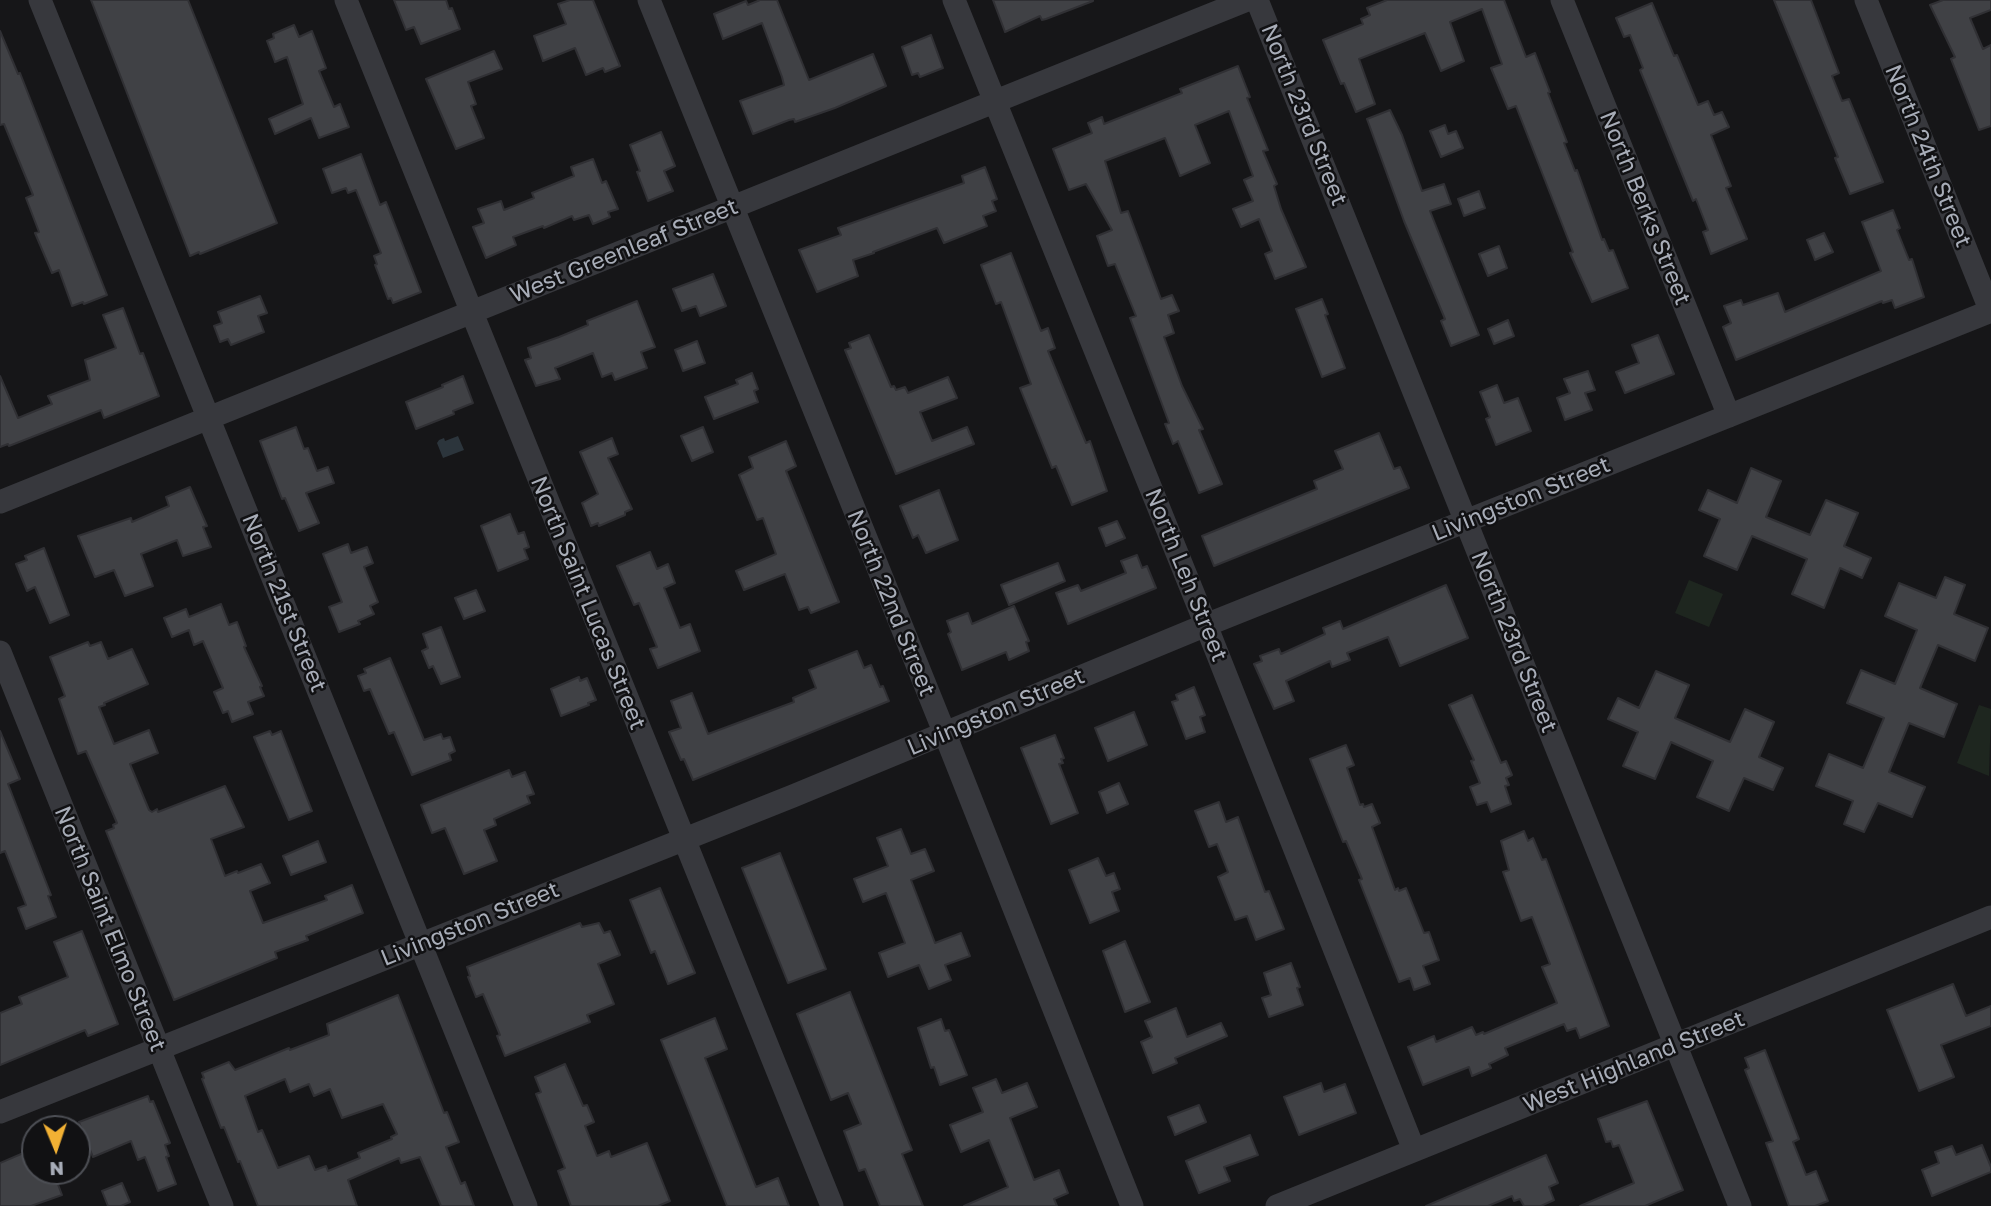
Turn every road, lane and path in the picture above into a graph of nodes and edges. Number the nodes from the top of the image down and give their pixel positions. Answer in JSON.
{"nodes":[{"id":1,"x":40,"y":0,"type":"edge"},
{"id":2,"x":346,"y":0,"type":"edge"},
{"id":3,"x":649,"y":0,"type":"edge"},
{"id":4,"x":954,"y":0,"type":"edge"},
{"id":5,"x":1247,"y":0,"type":"edge"},
{"id":6,"x":1257,"y":0,"type":"edge"},
{"id":7,"x":1562,"y":0,"type":"edge"},
{"id":8,"x":1866,"y":0,"type":"edge"},
{"id":9,"x":995,"y":102,"type":"junction"},
{"id":10,"x":732,"y":208,"type":"junction"},
{"id":11,"x":1991,"y":311,"type":"edge"},
{"id":12,"x":471,"y":313,"type":"junction"},
{"id":13,"x":1729,"y":416,"type":"junction"},
{"id":14,"x":209,"y":418,"type":"junction"},
{"id":15,"x":0,"y":502,"type":"edge"},
{"id":16,"x":1465,"y":521,"type":"junction"},
{"id":17,"x":1206,"y":625,"type":"junction"},
{"id":18,"x":0,"y":652,"type":"edge"},
{"id":19,"x":945,"y":734,"type":"junction"},
{"id":20,"x":683,"y":839,"type":"junction"},
{"id":21,"x":1991,"y":917,"type":"edge"},
{"id":22,"x":422,"y":943,"type":"junction"},
{"id":23,"x":1677,"y":1044,"type":"junction"},
{"id":24,"x":157,"y":1048,"type":"junction"},
{"id":25,"x":0,"y":1112,"type":"edge"},
{"id":26,"x":1414,"y":1150,"type":"junction"},
{"id":27,"x":222,"y":1206,"type":"edge"},
{"id":28,"x":526,"y":1206,"type":"edge"},
{"id":29,"x":832,"y":1206,"type":"edge"},
{"id":30,"x":1132,"y":1206,"type":"edge"},
{"id":31,"x":1277,"y":1206,"type":"edge"},
{"id":32,"x":1740,"y":1206,"type":"edge"}],
"edges":[{"from":1,"to":14,"type":"street","name":"North 21st Street"},
{"from":2,"to":12,"type":"street","name":"North Saint Lucas Street"},
{"from":3,"to":10,"type":"street","name":"North 22nd Street"},
{"from":4,"to":9,"type":"street","name":"North Leh Street"},
{"from":5,"to":9,"type":"street","name":"West Greenleaf Street"},
{"from":6,"to":16,"type":"street","name":"North 23rd Street"},
{"from":7,"to":13,"type":"street","name":"North Berks Street"},
{"from":8,"to":11,"type":"street","name":"North 24th Street"},
{"from":9,"to":10,"type":"street","name":"West Greenleaf Street"},
{"from":9,"to":17,"type":"street","name":"North Leh Street"},
{"from":10,"to":12,"type":"street","name":"West Greenleaf Street"},
{"from":10,"to":19,"type":"street","name":"North 22nd Street"},
{"from":11,"to":13,"type":"street","name":"Livingston Street"},
{"from":12,"to":14,"type":"street","name":"West Greenleaf Street"},
{"from":12,"to":20,"type":"street","name":"North Saint Lucas Street"},
{"from":13,"to":16,"type":"street","name":"Livingston Street"},
{"from":14,"to":15,"type":"street","name":"West Greenleaf Street"},
{"from":14,"to":22,"type":"street","name":"North 21st Street"},
{"from":16,"to":17,"type":"street","name":"Livingston Street"},
{"from":16,"to":23,"type":"street","name":"North 23rd Street"},
{"from":17,"to":19,"type":"street","name":"Livingston Street"},
{"from":17,"to":26,"type":"street","name":"North Leh Street"},
{"from":18,"to":24,"type":"street","name":"North Saint Elmo Street"},
{"from":19,"to":20,"type":"street","name":"Livingston Street"},
{"from":19,"to":30,"type":"street","name":"North 22nd Street"},
{"from":20,"to":22,"type":"street","name":"Livingston Street"},
{"from":20,"to":29,"type":"street","name":"North Saint Lucas Street"},
{"from":21,"to":23,"type":"street","name":"West Highland Street"},
{"from":22,"to":24,"type":"street","name":"Livingston Street"},
{"from":22,"to":28,"type":"street","name":"North 21st Street"},
{"from":23,"to":26,"type":"street","name":"West Highland Street"},
{"from":23,"to":32,"type":"street","name":"North 23rd Street"},
{"from":24,"to":25,"type":"street","name":"Livingston Street"},
{"from":24,"to":27,"type":"street","name":"North Saint Elmo Street"},
{"from":26,"to":31,"type":"street","name":"West Highland Street"}]}
